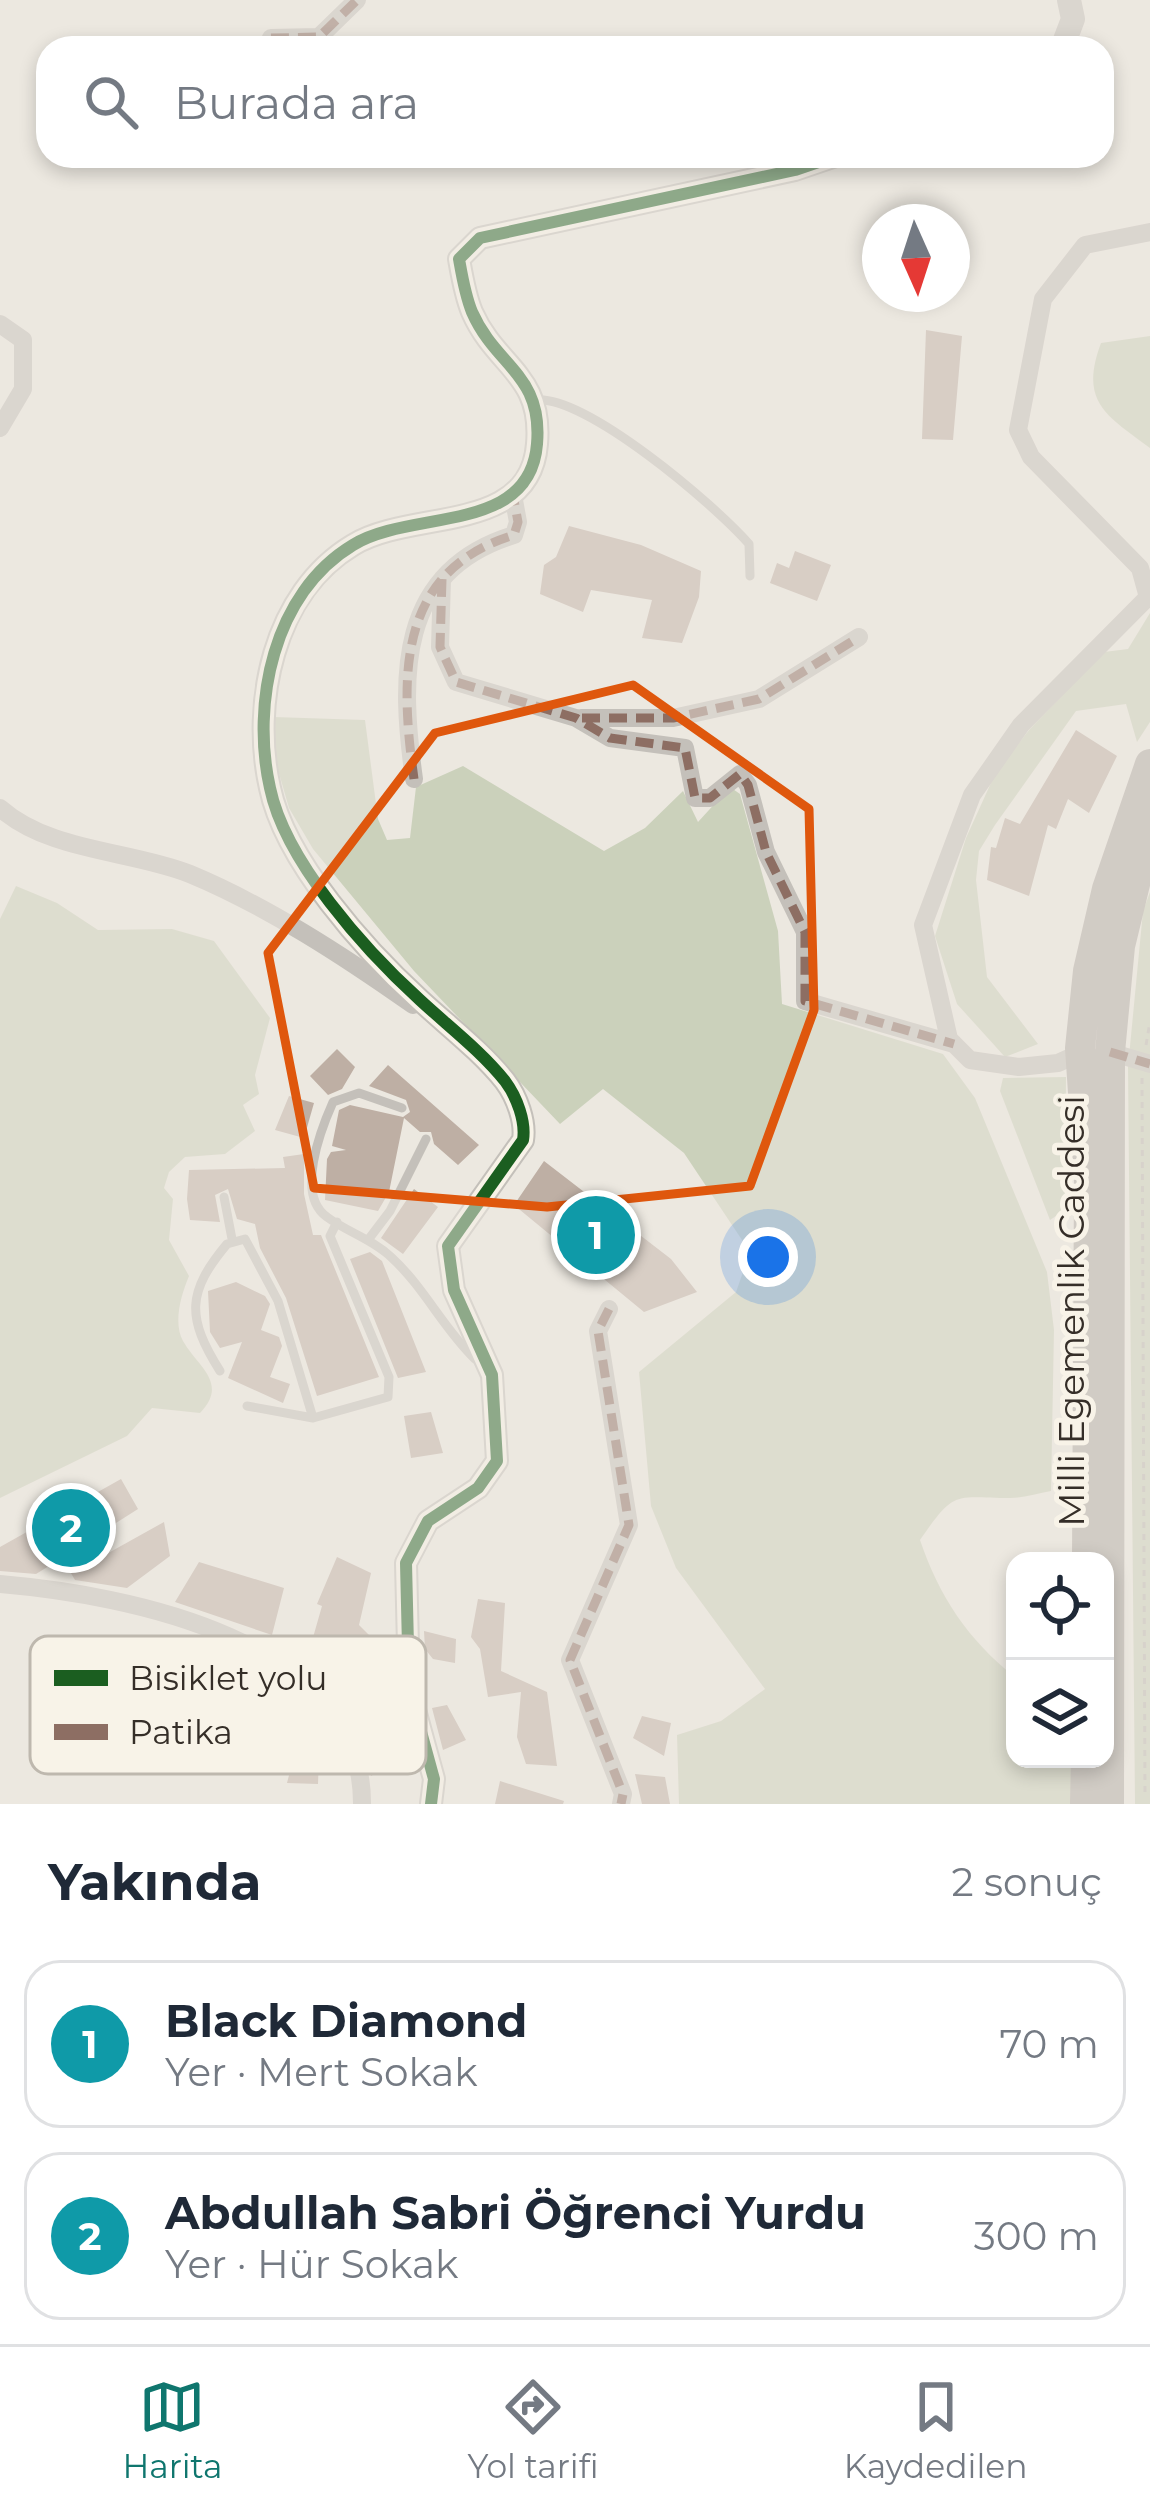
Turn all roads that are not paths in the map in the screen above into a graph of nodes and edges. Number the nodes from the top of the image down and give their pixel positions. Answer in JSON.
{"nodes":[{"id":1,"x":357,"y":0,"type":"edge"},
{"id":2,"x":1069,"y":0,"type":"edge"},
{"id":3,"x":321,"y":36,"type":"edge"},
{"id":4,"x":1067,"y":36,"type":"edge"},
{"id":5,"x":801,"y":168,"type":"edge"},
{"id":6,"x":1150,"y":232,"type":"edge"},
{"id":7,"x":0,"y":324,"type":"edge"},
{"id":8,"x":535,"y":400,"type":"junction"},
{"id":9,"x":0,"y":428,"type":"edge"},
{"id":10,"x":513,"y":495,"type":"junction"},
{"id":11,"x":750,"y":576,"type":"dead end"},
{"id":12,"x":442,"y":579,"type":"junction"},
{"id":13,"x":859,"y":637,"type":"dead end"},
{"id":14,"x":576,"y":718,"type":"junction"},
{"id":15,"x":1150,"y":764,"type":"edge"},
{"id":16,"x":414,"y":779,"type":"dead end"},
{"id":17,"x":0,"y":808,"type":"edge"},
{"id":18,"x":1150,"y":822,"type":"edge"},
{"id":19,"x":456,"y":1033,"type":"junction"},
{"id":20,"x":954,"y":1044,"type":"junction"},
{"id":21,"x":1095,"y":1053,"type":"junction"},
{"id":22,"x":1146,"y":1063,"type":"edge"},
{"id":23,"x":402,"y":1108,"type":"dead end"},
{"id":24,"x":426,"y":1139,"type":"dead end"},
{"id":25,"x":224,"y":1197,"type":"dead end"},
{"id":26,"x":337,"y":1222,"type":"junction"},
{"id":27,"x":232,"y":1239,"type":"junction"},
{"id":28,"x":368,"y":1240,"type":"junction"},
{"id":29,"x":609,"y":1309,"type":"dead end"},
{"id":30,"x":220,"y":1371,"type":"dead end"},
{"id":31,"x":492,"y":1375,"type":"junction"},
{"id":32,"x":247,"y":1406,"type":"dead end"},
{"id":33,"x":313,"y":1418,"type":"junction"},
{"id":34,"x":1087,"y":1552,"type":"edge"},
{"id":35,"x":0,"y":1584,"type":"edge"},
{"id":36,"x":225,"y":1636,"type":"edge"},
{"id":37,"x":408,"y":1636,"type":"edge"},
{"id":38,"x":426,"y":1745,"type":"edge"},
{"id":39,"x":1086,"y":1768,"type":"edge"},
{"id":40,"x":360,"y":1774,"type":"edge"},
{"id":41,"x":362,"y":1804,"type":"edge"},
{"id":42,"x":431,"y":1804,"type":"edge"},
{"id":43,"x":621,"y":1804,"type":"edge"},
{"id":44,"x":1085,"y":1804,"type":"edge"},
{"id":45,"x":1109,"y":1804,"type":"edge"}],
"edges":[{"from":1,"to":3,"type":"street"},
{"from":2,"to":4,"type":"street"},
{"from":5,"to":8,"type":"street"},
{"from":6,"to":20,"type":"street"},
{"from":7,"to":9,"type":"street"},
{"from":8,"to":10,"type":"street"},
{"from":8,"to":11,"type":"lane"},
{"from":10,"to":12,"type":"street"},
{"from":10,"to":19,"type":"street"},
{"from":12,"to":14,"type":"street"},
{"from":12,"to":16,"type":"street"},
{"from":13,"to":14,"type":"street"},
{"from":14,"to":20,"type":"street"},
{"from":15,"to":21,"type":"highway","name":"Milli Egemenlik Caddesi"},
{"from":17,"to":19,"type":"street"},
{"from":18,"to":21,"type":"highway","name":"Milli Egemenlik Caddesi"},
{"from":19,"to":31,"type":"street"},
{"from":20,"to":21,"type":"street"},
{"from":21,"to":22,"type":"street"},
{"from":21,"to":34,"type":"highway","name":"Milli Egemenlik Caddesi"},
{"from":21,"to":45,"type":"highway","name":"Milli Egemenlik Caddesi"},
{"from":23,"to":26,"type":"lane"},
{"from":24,"to":28,"type":"lane"},
{"from":25,"to":27,"type":"lane"},
{"from":26,"to":28,"type":"lane"},
{"from":26,"to":33,"type":"lane"},
{"from":27,"to":30,"type":"lane"},
{"from":27,"to":33,"type":"lane"},
{"from":28,"to":31,"type":"lane"},
{"from":29,"to":43,"type":"street"},
{"from":31,"to":37,"type":"street"},
{"from":32,"to":33,"type":"lane"},
{"from":35,"to":36,"type":"street"},
{"from":38,"to":42,"type":"street"},
{"from":39,"to":44,"type":"highway"},
{"from":40,"to":41,"type":"street"}]}
